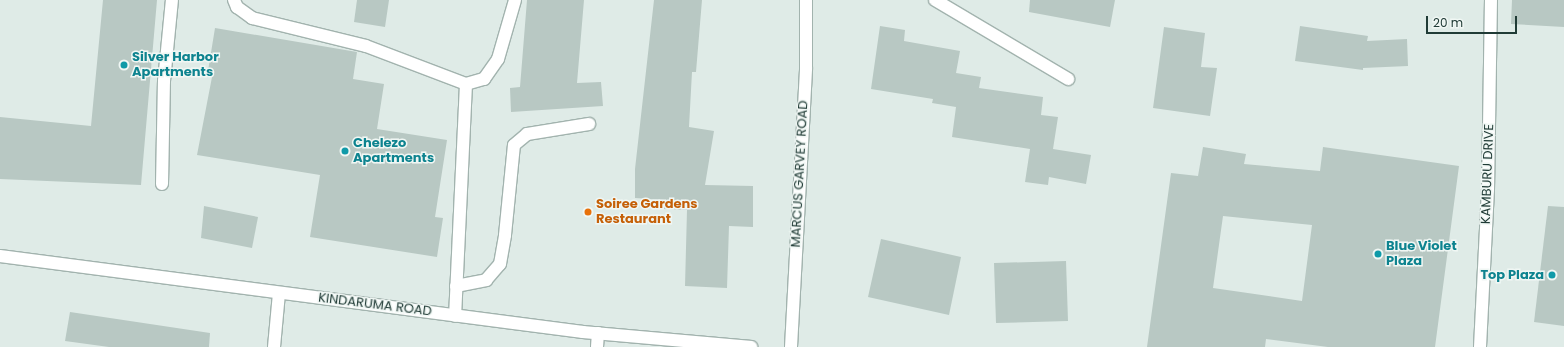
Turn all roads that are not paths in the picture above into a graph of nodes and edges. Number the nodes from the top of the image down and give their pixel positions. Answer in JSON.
{"nodes":[{"id":1,"x":172,"y":0,"type":"edge"},
{"id":2,"x":234,"y":0,"type":"edge"},
{"id":3,"x":515,"y":0,"type":"edge"},
{"id":4,"x":806,"y":0,"type":"edge"},
{"id":5,"x":935,"y":0,"type":"edge"},
{"id":6,"x":1491,"y":0,"type":"edge"},
{"id":7,"x":1068,"y":79,"type":"dead end"},
{"id":8,"x":466,"y":84,"type":"junction"},
{"id":9,"x":589,"y":124,"type":"dead end"},
{"id":10,"x":162,"y":184,"type":"dead end"},
{"id":11,"x":0,"y":256,"type":"edge"},
{"id":12,"x":456,"y":286,"type":"junction"},
{"id":13,"x":279,"y":293,"type":"junction"},
{"id":14,"x":455,"y":316,"type":"junction"},
{"id":15,"x":598,"y":333,"type":"junction"},
{"id":16,"x":274,"y":347,"type":"edge"},
{"id":17,"x":596,"y":347,"type":"edge"},
{"id":18,"x":743,"y":347,"type":"edge"},
{"id":19,"x":791,"y":347,"type":"edge"},
{"id":20,"x":1480,"y":347,"type":"edge"}],
"edges":[{"from":1,"to":10,"type":"street"},
{"from":2,"to":8,"type":"street"},
{"from":3,"to":8,"type":"street"},
{"from":4,"to":19,"type":"street","name":"MARCUS GARVEY ROAD"},
{"from":5,"to":7,"type":"street"},
{"from":6,"to":20,"type":"street","name":"KAMBURU DRIVE"},
{"from":8,"to":12,"type":"street"},
{"from":9,"to":12,"type":"street"},
{"from":11,"to":13,"type":"street","name":"KINDARUMA ROAD"},
{"from":12,"to":14,"type":"street"},
{"from":13,"to":14,"type":"street","name":"KINDARUMA ROAD"},
{"from":13,"to":16,"type":"street"},
{"from":14,"to":15,"type":"street","name":"KINDARUMA ROAD"},
{"from":15,"to":17,"type":"street"},
{"from":15,"to":18,"type":"street","name":"KINDARUMA ROAD"}]}
